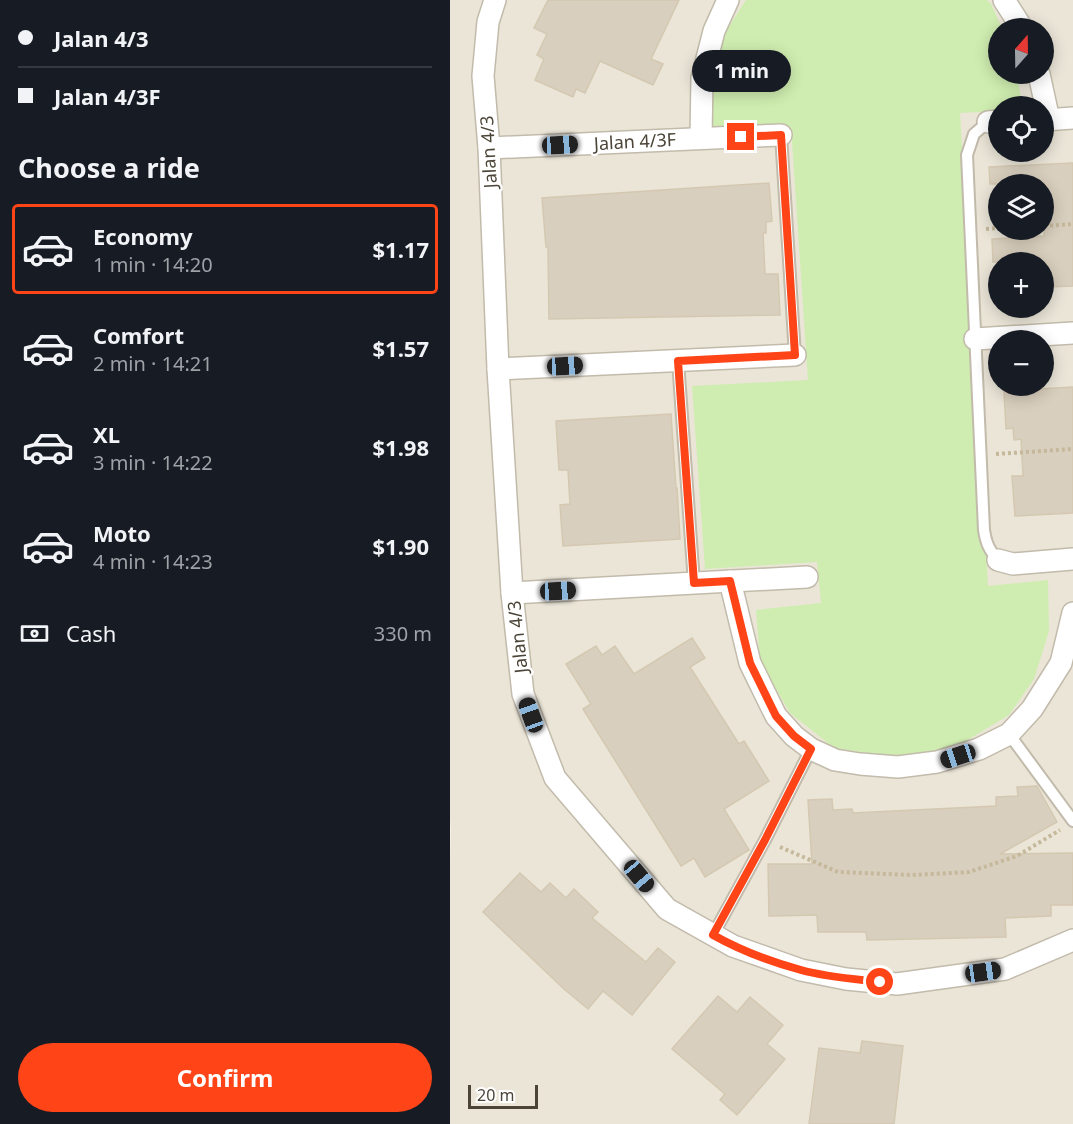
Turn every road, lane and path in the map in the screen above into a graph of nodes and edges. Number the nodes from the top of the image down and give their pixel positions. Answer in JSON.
{"nodes":[{"id":1,"x":495,"y":0,"type":"edge"},
{"id":2,"x":728,"y":0,"type":"edge"},
{"id":3,"x":1004,"y":0,"type":"edge"},
{"id":4,"x":1016,"y":18,"type":"edge"},
{"id":5,"x":1073,"y":118,"type":"edge"},
{"id":6,"x":1054,"y":119,"type":"edge"},
{"id":7,"x":988,"y":125,"type":"edge"},
{"id":8,"x":781,"y":135,"type":"joint"},
{"id":9,"x":701,"y":138,"type":"junction"},
{"id":10,"x":489,"y":148,"type":"junction"},
{"id":11,"x":1073,"y":224,"type":"edge"},
{"id":12,"x":1054,"y":225,"type":"edge"},
{"id":13,"x":983,"y":229,"type":"dead end"},
{"id":14,"x":988,"y":229,"type":"edge"},
{"id":15,"x":1073,"y":333,"type":"edge"},
{"id":16,"x":975,"y":339,"type":"junction"},
{"id":17,"x":795,"y":355,"type":"joint"},
{"id":18,"x":678,"y":361,"type":"junction"},
{"id":19,"x":498,"y":369,"type":"junction"},
{"id":20,"x":1073,"y":449,"type":"edge"},
{"id":21,"x":980,"y":455,"type":"junction"},
{"id":22,"x":1073,"y":559,"type":"edge"},
{"id":23,"x":998,"y":560,"type":"joint"},
{"id":24,"x":807,"y":577,"type":"dead end"},
{"id":25,"x":730,"y":581,"type":"junction"},
{"id":26,"x":694,"y":583,"type":"junction"},
{"id":27,"x":512,"y":593,"type":"junction"},
{"id":28,"x":1073,"y":613,"type":"edge"},
{"id":29,"x":1009,"y":734,"type":"junction"},
{"id":30,"x":811,"y":749,"type":"junction"},
{"id":31,"x":1073,"y":821,"type":"edge"},
{"id":32,"x":765,"y":840,"type":"junction"},
{"id":33,"x":713,"y":935,"type":"junction"},
{"id":34,"x":1073,"y":940,"type":"edge"}],
"edges":[{"from":1,"to":10,"type":"street","name":"Jalan 4/3"},
{"from":2,"to":9,"type":"street"},
{"from":3,"to":4,"type":"street"},
{"from":5,"to":6,"type":"street"},
{"from":7,"to":16,"type":"lane"},
{"from":8,"to":9,"type":"street","name":"Jalan 4/3F"},
{"from":8,"to":17,"type":"lane"},
{"from":9,"to":10,"type":"street","name":"Jalan 4/3F"},
{"from":10,"to":19,"type":"street","name":"Jalan 4/3"},
{"from":11,"to":12,"type":"path"},
{"from":13,"to":14,"type":"path"},
{"from":15,"to":16,"type":"street"},
{"from":16,"to":21,"type":"lane"},
{"from":17,"to":18,"type":"street"},
{"from":18,"to":19,"type":"street"},
{"from":18,"to":26,"type":"lane"},
{"from":19,"to":27,"type":"street","name":"Jalan 4/3"},
{"from":20,"to":21,"type":"path"},
{"from":21,"to":23,"type":"lane"},
{"from":22,"to":23,"type":"street"},
{"from":24,"to":25,"type":"street"},
{"from":25,"to":26,"type":"street"},
{"from":25,"to":30,"type":"street"},
{"from":26,"to":27,"type":"street"},
{"from":27,"to":33,"type":"street","name":"Jalan 4/3"},
{"from":28,"to":29,"type":"street"},
{"from":29,"to":30,"type":"street"},
{"from":29,"to":31,"type":"lane"},
{"from":30,"to":32,"type":"lane"},
{"from":31,"to":32,"type":"path"},
{"from":32,"to":33,"type":"lane"},
{"from":33,"to":34,"type":"street","name":"Jalan 4/3"}]}
